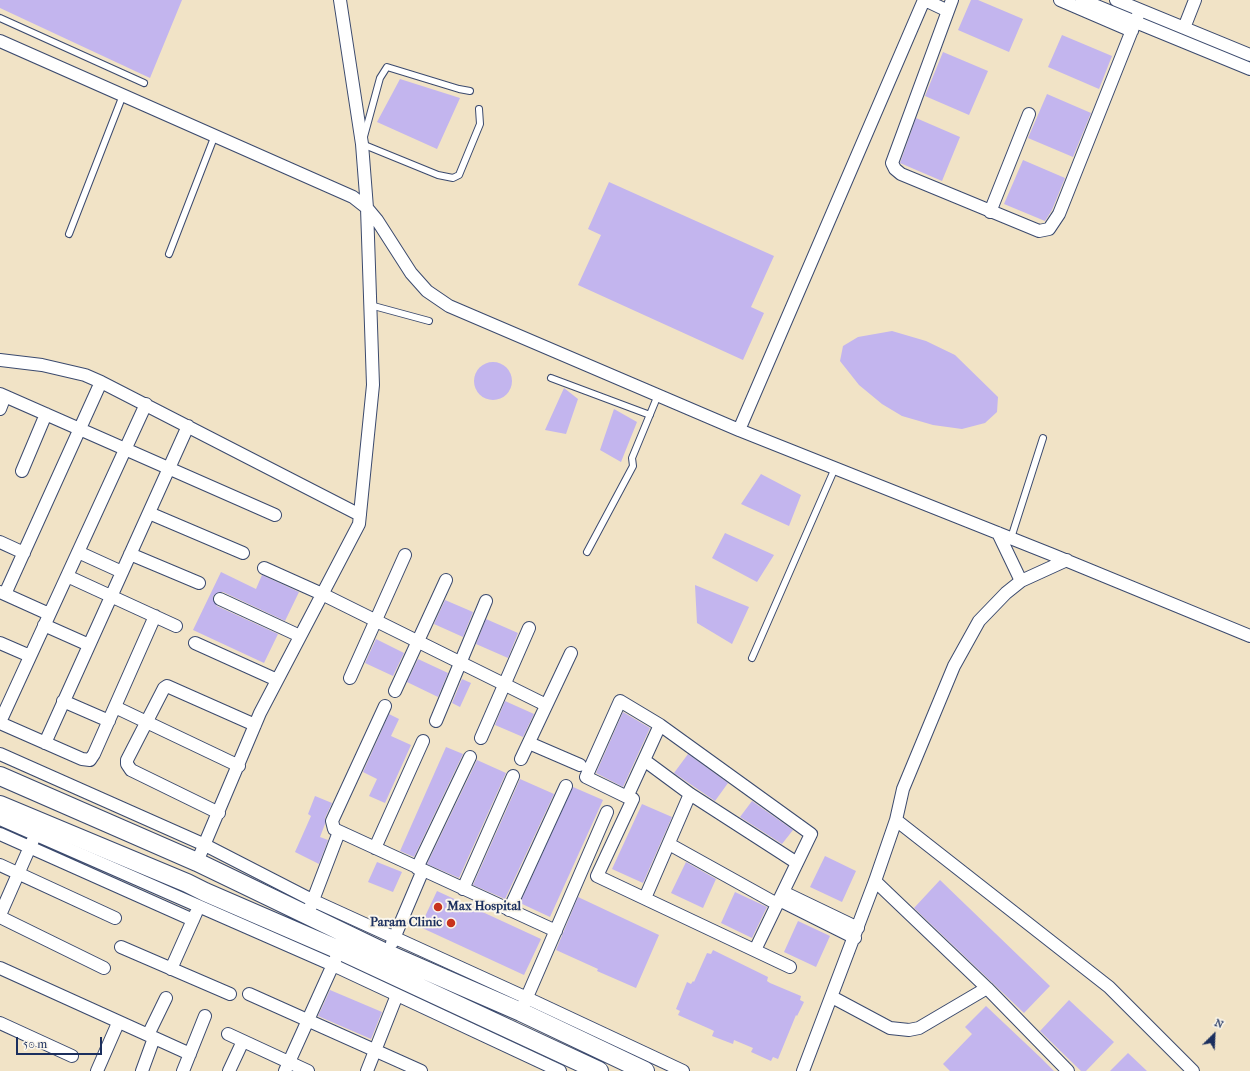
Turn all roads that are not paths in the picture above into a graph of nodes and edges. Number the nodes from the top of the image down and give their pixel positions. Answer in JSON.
{"nodes":[{"id":1,"x":340,"y":0,"type":"edge"},
{"id":2,"x":924,"y":0,"type":"edge"},
{"id":3,"x":1060,"y":0,"type":"edge"},
{"id":4,"x":1082,"y":0,"type":"edge"},
{"id":5,"x":1116,"y":0,"type":"edge"},
{"id":6,"x":1195,"y":0,"type":"edge"},
{"id":7,"x":950,"y":5,"type":"edge"},
{"id":8,"x":1140,"y":10,"type":"junction"},
{"id":9,"x":0,"y":18,"type":"edge"},
{"id":10,"x":1134,"y":26,"type":"junction"},
{"id":11,"x":1184,"y":28,"type":"junction"},
{"id":12,"x":0,"y":41,"type":"edge"},
{"id":13,"x":1250,"y":55,"type":"edge"},
{"id":14,"x":1250,"y":69,"type":"edge"},
{"id":15,"x":144,"y":83,"type":"dead end"},
{"id":16,"x":470,"y":91,"type":"dead end"},
{"id":17,"x":123,"y":95,"type":"junction"},
{"id":18,"x":479,"y":109,"type":"dead end"},
{"id":19,"x":1028,"y":114,"type":"dead end"},
{"id":20,"x":215,"y":135,"type":"junction"},
{"id":21,"x":362,"y":144,"type":"junction"},
{"id":22,"x":367,"y":208,"type":"junction"},
{"id":23,"x":990,"y":212,"type":"junction"},
{"id":24,"x":69,"y":234,"type":"dead end"},
{"id":25,"x":169,"y":254,"type":"dead end"},
{"id":26,"x":370,"y":305,"type":"junction"},
{"id":27,"x":429,"y":321,"type":"dead end"},
{"id":28,"x":0,"y":360,"type":"edge"},
{"id":29,"x":551,"y":378,"type":"dead end"},
{"id":30,"x":101,"y":382,"type":"junction"},
{"id":31,"x":2,"y":395,"type":"edge"},
{"id":32,"x":658,"y":395,"type":"junction"},
{"id":33,"x":146,"y":404,"type":"junction"},
{"id":34,"x":0,"y":409,"type":"edge"},
{"id":35,"x":46,"y":414,"type":"junction"},
{"id":36,"x":650,"y":415,"type":"junction"},
{"id":37,"x":188,"y":426,"type":"junction"},
{"id":38,"x":80,"y":429,"type":"junction"},
{"id":39,"x":739,"y":430,"type":"junction"},
{"id":40,"x":1043,"y":438,"type":"dead end"},
{"id":41,"x":125,"y":448,"type":"junction"},
{"id":42,"x":169,"y":468,"type":"junction"},
{"id":43,"x":835,"y":468,"type":"junction"},
{"id":44,"x":22,"y":471,"type":"dead end"},
{"id":45,"x":149,"y":512,"type":"junction"},
{"id":46,"x":275,"y":515,"type":"dead end"},
{"id":47,"x":360,"y":515,"type":"junction"},
{"id":48,"x":998,"y":533,"type":"junction"},
{"id":49,"x":1011,"y":538,"type":"junction"},
{"id":50,"x":0,"y":542,"type":"edge"},
{"id":51,"x":78,"y":552,"type":"junction"},
{"id":52,"x":587,"y":552,"type":"dead end"},
{"id":53,"x":24,"y":553,"type":"junction"},
{"id":54,"x":243,"y":553,"type":"dead end"},
{"id":55,"x":130,"y":554,"type":"junction"},
{"id":56,"x":404,"y":555,"type":"dead end"},
{"id":57,"x":1067,"y":560,"type":"junction"},
{"id":58,"x":264,"y":568,"type":"dead end"},
{"id":59,"x":122,"y":572,"type":"junction"},
{"id":60,"x":67,"y":576,"type":"junction"},
{"id":61,"x":446,"y":580,"type":"dead end"},
{"id":62,"x":1020,"y":581,"type":"junction"},
{"id":63,"x":199,"y":583,"type":"dead end"},
{"id":64,"x":3,"y":593,"type":"edge"},
{"id":65,"x":322,"y":594,"type":"junction"},
{"id":66,"x":111,"y":596,"type":"junction"},
{"id":67,"x":220,"y":599,"type":"dead end"},
{"id":68,"x":486,"y":600,"type":"dead end"},
{"id":69,"x":49,"y":614,"type":"junction"},
{"id":70,"x":155,"y":616,"type":"junction"},
{"id":71,"x":375,"y":621,"type":"junction"},
{"id":72,"x":44,"y":625,"type":"junction"},
{"id":73,"x":176,"y":626,"type":"dead end"},
{"id":74,"x":530,"y":628,"type":"dead end"},
{"id":75,"x":300,"y":636,"type":"junction"},
{"id":76,"x":1250,"y":636,"type":"edge"},
{"id":77,"x":0,"y":642,"type":"edge"},
{"id":78,"x":417,"y":642,"type":"junction"},
{"id":79,"x":195,"y":643,"type":"dead end"},
{"id":80,"x":89,"y":645,"type":"junction"},
{"id":81,"x":571,"y":653,"type":"dead end"},
{"id":82,"x":30,"y":656,"type":"junction"},
{"id":83,"x":752,"y":658,"type":"dead end"},
{"id":84,"x":460,"y":663,"type":"junction"},
{"id":85,"x":350,"y":678,"type":"dead end"},
{"id":86,"x":278,"y":680,"type":"junction"},
{"id":87,"x":505,"y":684,"type":"junction"},
{"id":88,"x":395,"y":691,"type":"dead end"},
{"id":89,"x":4,"y":700,"type":"edge"},
{"id":90,"x":63,"y":701,"type":"junction"},
{"id":91,"x":546,"y":705,"type":"junction"},
{"id":92,"x":385,"y":706,"type":"dead end"},
{"id":93,"x":115,"y":707,"type":"junction"},
{"id":94,"x":109,"y":721,"type":"junction"},
{"id":95,"x":146,"y":721,"type":"junction"},
{"id":96,"x":436,"y":721,"type":"dead end"},
{"id":97,"x":0,"y":722,"type":"edge"},
{"id":98,"x":255,"y":725,"type":"junction"},
{"id":99,"x":660,"y":726,"type":"junction"},
{"id":100,"x":481,"y":738,"type":"dead end"},
{"id":101,"x":423,"y":741,"type":"dead end"},
{"id":102,"x":44,"y":743,"type":"junction"},
{"id":103,"x":529,"y":743,"type":"junction"},
{"id":104,"x":0,"y":754,"type":"edge"},
{"id":105,"x":470,"y":757,"type":"dead end"},
{"id":106,"x":521,"y":759,"type":"dead end"},
{"id":107,"x":644,"y":760,"type":"junction"},
{"id":108,"x":580,"y":764,"type":"dead end"},
{"id":109,"x":238,"y":766,"type":"junction"},
{"id":110,"x":0,"y":776,"type":"edge"},
{"id":111,"x":513,"y":776,"type":"dead end"},
{"id":112,"x":566,"y":786,"type":"dead end"},
{"id":113,"x":690,"y":794,"type":"junction"},
{"id":114,"x":627,"y":797,"type":"junction"},
{"id":115,"x":0,"y":805,"type":"edge"},
{"id":116,"x":219,"y":812,"type":"junction"},
{"id":117,"x":607,"y":812,"type":"dead end"},
{"id":118,"x":0,"y":819,"type":"edge"},
{"id":119,"x":896,"y":820,"type":"junction"},
{"id":120,"x":39,"y":828,"type":"junction"},
{"id":121,"x":339,"y":832,"type":"junction"},
{"id":122,"x":0,"y":834,"type":"edge"},
{"id":123,"x":669,"y":844,"type":"junction"},
{"id":124,"x":205,"y":845,"type":"junction"},
{"id":125,"x":30,"y":847,"type":"junction"},
{"id":126,"x":375,"y":848,"type":"junction"},
{"id":127,"x":197,"y":862,"type":"junction"},
{"id":128,"x":797,"y":863,"type":"junction"},
{"id":129,"x":0,"y":865,"type":"edge"},
{"id":130,"x":420,"y":869,"type":"junction"},
{"id":131,"x":18,"y":874,"type":"junction"},
{"id":132,"x":875,"y":881,"type":"junction"},
{"id":133,"x":463,"y":889,"type":"junction"},
{"id":134,"x":645,"y":898,"type":"junction"},
{"id":135,"x":202,"y":899,"type":"junction"},
{"id":136,"x":780,"y":899,"type":"junction"},
{"id":137,"x":310,"y":907,"type":"junction"},
{"id":138,"x":509,"y":910,"type":"junction"},
{"id":139,"x":0,"y":916,"type":"edge"},
{"id":140,"x":115,"y":918,"type":"dead end"},
{"id":141,"x":192,"y":920,"type":"junction"},
{"id":142,"x":350,"y":926,"type":"junction"},
{"id":143,"x":556,"y":931,"type":"junction"},
{"id":144,"x":856,"y":933,"type":"junction"},
{"id":145,"x":395,"y":937,"type":"junction"},
{"id":146,"x":121,"y":947,"type":"dead end"},
{"id":147,"x":755,"y":950,"type":"junction"},
{"id":148,"x":388,"y":954,"type":"junction"},
{"id":149,"x":336,"y":958,"type":"junction"},
{"id":150,"x":790,"y":967,"type":"dead end"},
{"id":151,"x":0,"y":968,"type":"edge"},
{"id":152,"x":104,"y":968,"type":"dead end"},
{"id":153,"x":171,"y":968,"type":"junction"},
{"id":154,"x":987,"y":988,"type":"junction"},
{"id":155,"x":230,"y":994,"type":"dead end"},
{"id":156,"x":249,"y":994,"type":"dead end"},
{"id":157,"x":397,"y":995,"type":"junction"},
{"id":158,"x":832,"y":997,"type":"junction"},
{"id":159,"x":166,"y":998,"type":"dead end"},
{"id":160,"x":524,"y":1005,"type":"junction"},
{"id":161,"x":205,"y":1016,"type":"dead end"},
{"id":162,"x":308,"y":1020,"type":"junction"},
{"id":163,"x":118,"y":1023,"type":"junction"},
{"id":164,"x":0,"y":1024,"type":"edge"},
{"id":165,"x":228,"y":1034,"type":"dead end"},
{"id":166,"x":151,"y":1037,"type":"junction"},
{"id":167,"x":243,"y":1041,"type":"junction"},
{"id":168,"x":374,"y":1050,"type":"junction"},
{"id":169,"x":190,"y":1054,"type":"junction"},
{"id":170,"x":72,"y":1056,"type":"dead end"},
{"id":171,"x":287,"y":1067,"type":"edge"},
{"id":172,"x":97,"y":1071,"type":"edge"},
{"id":173,"x":142,"y":1071,"type":"edge"},
{"id":174,"x":183,"y":1071,"type":"edge"},
{"id":175,"x":229,"y":1071,"type":"edge"},
{"id":176,"x":308,"y":1071,"type":"edge"},
{"id":177,"x":367,"y":1071,"type":"edge"},
{"id":178,"x":421,"y":1071,"type":"edge"},
{"id":179,"x":560,"y":1071,"type":"edge"},
{"id":180,"x":599,"y":1071,"type":"edge"},
{"id":181,"x":645,"y":1071,"type":"edge"},
{"id":182,"x":683,"y":1071,"type":"edge"},
{"id":183,"x":803,"y":1071,"type":"edge"},
{"id":184,"x":1068,"y":1071,"type":"edge"},
{"id":185,"x":1193,"y":1071,"type":"edge"}],
"edges":[{"from":1,"to":21,"type":"street"},
{"from":2,"to":7,"type":"street"},
{"from":2,"to":39,"type":"street"},
{"from":3,"to":10,"type":"street"},
{"from":4,"to":10,"type":"street"},
{"from":5,"to":8,"type":"street"},
{"from":6,"to":11,"type":"street"},
{"from":7,"to":23,"type":"street"},
{"from":8,"to":10,"type":"street"},
{"from":8,"to":11,"type":"street"},
{"from":9,"to":15,"type":"lane"},
{"from":10,"to":14,"type":"street"},
{"from":10,"to":23,"type":"street"},
{"from":11,"to":13,"type":"street"},
{"from":12,"to":17,"type":"street"},
{"from":16,"to":21,"type":"lane"},
{"from":17,"to":20,"type":"street"},
{"from":17,"to":24,"type":"lane"},
{"from":18,"to":21,"type":"lane"},
{"from":19,"to":23,"type":"street"},
{"from":20,"to":22,"type":"street"},
{"from":20,"to":25,"type":"lane"},
{"from":21,"to":22,"type":"street"},
{"from":22,"to":26,"type":"street"},
{"from":22,"to":32,"type":"street"},
{"from":26,"to":27,"type":"lane"},
{"from":26,"to":47,"type":"street"},
{"from":28,"to":30,"type":"street"},
{"from":29,"to":36,"type":"lane"},
{"from":30,"to":33,"type":"street"},
{"from":30,"to":38,"type":"street"},
{"from":31,"to":34,"type":"street"},
{"from":31,"to":35,"type":"street"},
{"from":32,"to":36,"type":"lane"},
{"from":32,"to":39,"type":"street"},
{"from":33,"to":37,"type":"street"},
{"from":33,"to":41,"type":"street"},
{"from":35,"to":38,"type":"street"},
{"from":35,"to":44,"type":"street"},
{"from":36,"to":52,"type":"lane"},
{"from":37,"to":42,"type":"street"},
{"from":37,"to":47,"type":"street"},
{"from":38,"to":41,"type":"street"},
{"from":38,"to":53,"type":"street"},
{"from":39,"to":43,"type":"street"},
{"from":40,"to":49,"type":"lane"},
{"from":41,"to":42,"type":"street"},
{"from":41,"to":51,"type":"street"},
{"from":42,"to":45,"type":"street"},
{"from":42,"to":46,"type":"street"},
{"from":43,"to":48,"type":"street"},
{"from":43,"to":83,"type":"lane"},
{"from":45,"to":54,"type":"street"},
{"from":45,"to":55,"type":"street"},
{"from":47,"to":65,"type":"street"},
{"from":48,"to":49,"type":"street"},
{"from":48,"to":62,"type":"street"},
{"from":49,"to":57,"type":"street"},
{"from":50,"to":53,"type":"street"},
{"from":51,"to":59,"type":"street"},
{"from":51,"to":60,"type":"street"},
{"from":53,"to":64,"type":"street"},
{"from":55,"to":59,"type":"street"},
{"from":55,"to":63,"type":"street"},
{"from":56,"to":71,"type":"street"},
{"from":57,"to":62,"type":"street"},
{"from":57,"to":76,"type":"street"},
{"from":58,"to":65,"type":"street"},
{"from":59,"to":66,"type":"street"},
{"from":60,"to":66,"type":"street"},
{"from":60,"to":69,"type":"street"},
{"from":61,"to":78,"type":"street"},
{"from":62,"to":119,"type":"street"},
{"from":64,"to":69,"type":"street"},
{"from":65,"to":71,"type":"street"},
{"from":65,"to":75,"type":"street"},
{"from":66,"to":70,"type":"street"},
{"from":66,"to":80,"type":"street"},
{"from":67,"to":75,"type":"street"},
{"from":68,"to":84,"type":"street"},
{"from":69,"to":72,"type":"street"},
{"from":70,"to":73,"type":"street"},
{"from":70,"to":93,"type":"street"},
{"from":71,"to":78,"type":"street"},
{"from":71,"to":85,"type":"street"},
{"from":72,"to":80,"type":"street"},
{"from":72,"to":82,"type":"street"},
{"from":74,"to":87,"type":"street"},
{"from":75,"to":86,"type":"street"},
{"from":77,"to":82,"type":"street"},
{"from":78,"to":84,"type":"street"},
{"from":78,"to":88,"type":"street"},
{"from":79,"to":86,"type":"street"},
{"from":80,"to":90,"type":"street"},
{"from":81,"to":91,"type":"street"},
{"from":82,"to":89,"type":"street"},
{"from":84,"to":87,"type":"street"},
{"from":84,"to":96,"type":"street"},
{"from":86,"to":98,"type":"street"},
{"from":87,"to":91,"type":"street"},
{"from":87,"to":100,"type":"street"},
{"from":89,"to":97,"type":"street"},
{"from":90,"to":94,"type":"street"},
{"from":90,"to":102,"type":"street"},
{"from":91,"to":103,"type":"street"},
{"from":92,"to":121,"type":"street"},
{"from":93,"to":94,"type":"street"},
{"from":93,"to":95,"type":"street"},
{"from":94,"to":102,"type":"street"},
{"from":95,"to":98,"type":"street"},
{"from":95,"to":109,"type":"street"},
{"from":95,"to":116,"type":"street"},
{"from":97,"to":102,"type":"street"},
{"from":98,"to":109,"type":"street"},
{"from":99,"to":107,"type":"street"},
{"from":99,"to":114,"type":"street"},
{"from":99,"to":128,"type":"street"},
{"from":101,"to":126,"type":"street"},
{"from":103,"to":106,"type":"street"},
{"from":103,"to":108,"type":"street"},
{"from":104,"to":124,"type":"street"},
{"from":105,"to":130,"type":"street"},
{"from":107,"to":113,"type":"street"},
{"from":107,"to":114,"type":"street"},
{"from":109,"to":116,"type":"street"},
{"from":110,"to":127,"type":"street"},
{"from":111,"to":133,"type":"street"},
{"from":112,"to":138,"type":"street"},
{"from":113,"to":123,"type":"street"},
{"from":113,"to":128,"type":"street"},
{"from":114,"to":134,"type":"street"},
{"from":115,"to":120,"type":"street"},
{"from":116,"to":124,"type":"street"},
{"from":117,"to":143,"type":"street"},
{"from":118,"to":120,"type":"street"},
{"from":119,"to":132,"type":"street"},
{"from":119,"to":185,"type":"street"},
{"from":120,"to":125,"type":"street"},
{"from":120,"to":135,"type":"street"},
{"from":121,"to":126,"type":"street"},
{"from":121,"to":137,"type":"street"},
{"from":122,"to":125,"type":"street"},
{"from":123,"to":134,"type":"street"},
{"from":123,"to":136,"type":"street"},
{"from":124,"to":127,"type":"street"},
{"from":124,"to":137,"type":"street"},
{"from":125,"to":131,"type":"street"},
{"from":125,"to":141,"type":"street"},
{"from":126,"to":130,"type":"street"},
{"from":127,"to":137,"type":"street"},
{"from":128,"to":136,"type":"street"},
{"from":129,"to":131,"type":"street"},
{"from":130,"to":133,"type":"street"},
{"from":130,"to":145,"type":"street"},
{"from":131,"to":139,"type":"street"},
{"from":131,"to":140,"type":"street"},
{"from":132,"to":144,"type":"street"},
{"from":132,"to":154,"type":"street"},
{"from":133,"to":138,"type":"street"},
{"from":134,"to":147,"type":"street"},
{"from":135,"to":141,"type":"street"},
{"from":135,"to":149,"type":"street"},
{"from":136,"to":144,"type":"street"},
{"from":136,"to":147,"type":"street"},
{"from":137,"to":142,"type":"street"},
{"from":138,"to":143,"type":"street"},
{"from":139,"to":152,"type":"street"},
{"from":141,"to":153,"type":"street"},
{"from":142,"to":145,"type":"street"},
{"from":142,"to":148,"type":"street"},
{"from":142,"to":149,"type":"street"},
{"from":143,"to":160,"type":"street"},
{"from":144,"to":158,"type":"street"},
{"from":145,"to":148,"type":"street"},
{"from":145,"to":160,"type":"street"},
{"from":146,"to":153,"type":"street"},
{"from":147,"to":150,"type":"street"},
{"from":148,"to":160,"type":"street"},
{"from":149,"to":157,"type":"street"},
{"from":149,"to":162,"type":"street"},
{"from":149,"to":180,"type":"street"},
{"from":151,"to":163,"type":"street"},
{"from":153,"to":155,"type":"street"},
{"from":154,"to":158,"type":"street"},
{"from":154,"to":184,"type":"street"},
{"from":156,"to":162,"type":"street"},
{"from":157,"to":168,"type":"street"},
{"from":157,"to":179,"type":"street"},
{"from":158,"to":183,"type":"street"},
{"from":159,"to":166,"type":"street"},
{"from":160,"to":181,"type":"street"},
{"from":160,"to":182,"type":"street"},
{"from":161,"to":169,"type":"street"},
{"from":162,"to":168,"type":"street"},
{"from":162,"to":171,"type":"street"},
{"from":163,"to":166,"type":"street"},
{"from":163,"to":172,"type":"street"},
{"from":164,"to":170,"type":"street"},
{"from":165,"to":167,"type":"street"},
{"from":166,"to":169,"type":"street"},
{"from":166,"to":173,"type":"street"},
{"from":167,"to":171,"type":"street"},
{"from":167,"to":175,"type":"street"},
{"from":168,"to":177,"type":"street"},
{"from":168,"to":178,"type":"street"},
{"from":169,"to":174,"type":"street"},
{"from":171,"to":176,"type":"street"}]}
